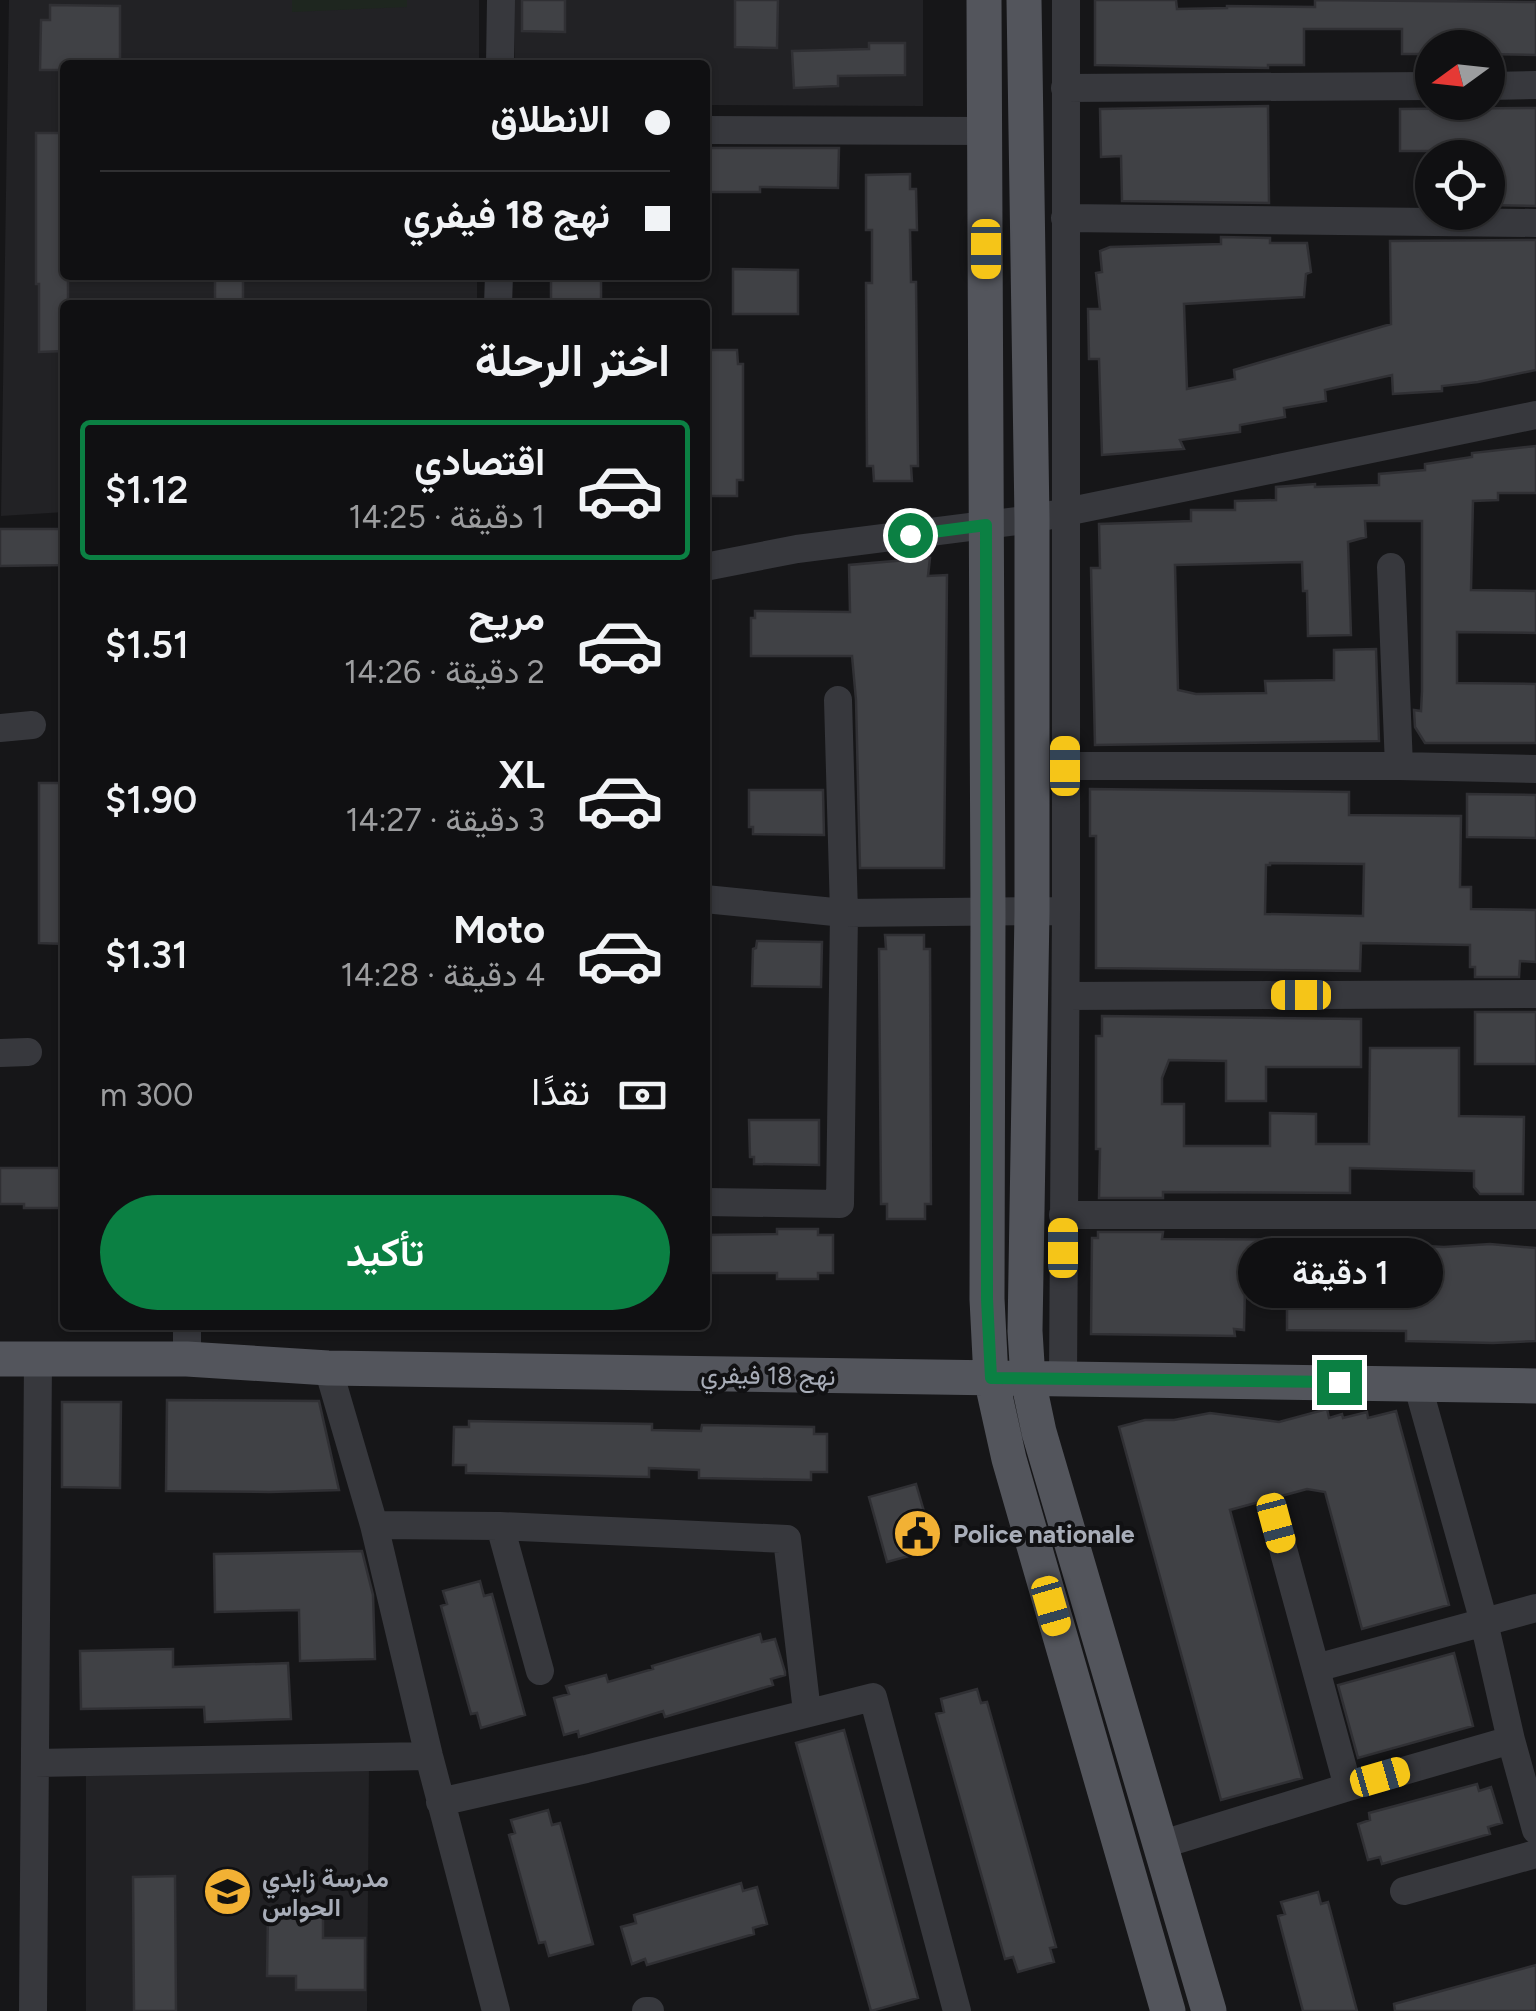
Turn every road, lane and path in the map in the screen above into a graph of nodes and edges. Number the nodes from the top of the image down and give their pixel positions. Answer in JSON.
{"nodes":[{"id":1,"x":501,"y":0,"type":"edge"},
{"id":2,"x":984,"y":0,"type":"edge"},
{"id":3,"x":1024,"y":0,"type":"edge"},
{"id":4,"x":1066,"y":0,"type":"edge"},
{"id":5,"x":500,"y":60,"type":"edge"},
{"id":6,"x":1536,"y":85,"type":"edge"},
{"id":7,"x":1415,"y":86,"type":"edge"},
{"id":8,"x":1505,"y":86,"type":"edge"},
{"id":9,"x":1064,"y":88,"type":"junction"},
{"id":10,"x":710,"y":130,"type":"edge"},
{"id":11,"x":986,"y":131,"type":"junction"},
{"id":12,"x":1064,"y":218,"type":"junction"},
{"id":13,"x":1536,"y":223,"type":"edge"},
{"id":14,"x":1536,"y":415,"type":"edge"},
{"id":15,"x":1048,"y":516,"type":"junction"},
{"id":16,"x":986,"y":525,"type":"junction"},
{"id":17,"x":710,"y":567,"type":"edge"},
{"id":18,"x":1391,"y":567,"type":"dead end"},
{"id":19,"x":838,"y":700,"type":"dead end"},
{"id":20,"x":32,"y":725,"type":"dead end"},
{"id":21,"x":0,"y":728,"type":"edge"},
{"id":22,"x":1065,"y":766,"type":"junction"},
{"id":23,"x":1398,"y":766,"type":"junction"},
{"id":24,"x":1536,"y":769,"type":"edge"},
{"id":25,"x":710,"y":900,"type":"edge"},
{"id":26,"x":988,"y":912,"type":"junction"},
{"id":27,"x":1049,"y":912,"type":"junction"},
{"id":28,"x":844,"y":913,"type":"junction"},
{"id":29,"x":1536,"y":994,"type":"edge"},
{"id":30,"x":1066,"y":996,"type":"junction"},
{"id":31,"x":710,"y":1202,"type":"edge"},
{"id":32,"x":1063,"y":1215,"type":"junction"},
{"id":33,"x":1536,"y":1215,"type":"edge"},
{"id":34,"x":187,"y":1342,"type":"edge"},
{"id":35,"x":0,"y":1359,"type":"edge"},
{"id":36,"x":38,"y":1360,"type":"junction"},
{"id":37,"x":328,"y":1368,"type":"junction"},
{"id":38,"x":991,"y":1378,"type":"junction"},
{"id":39,"x":1046,"y":1380,"type":"junction"},
{"id":40,"x":1418,"y":1383,"type":"junction"},
{"id":41,"x":1536,"y":1386,"type":"edge"},
{"id":42,"x":1276,"y":1523,"type":"dead end"},
{"id":43,"x":374,"y":1525,"type":"junction"},
{"id":44,"x":500,"y":1526,"type":"junction"},
{"id":45,"x":1536,"y":1608,"type":"edge"},
{"id":46,"x":1484,"y":1622,"type":"junction"},
{"id":47,"x":1316,"y":1668,"type":"junction"},
{"id":48,"x":540,"y":1671,"type":"dead end"},
{"id":49,"x":807,"y":1712,"type":"junction"},
{"id":50,"x":1512,"y":1740,"type":"junction"},
{"id":51,"x":428,"y":1756,"type":"junction"},
{"id":52,"x":35,"y":1763,"type":"junction"},
{"id":53,"x":1348,"y":1787,"type":"junction"},
{"id":54,"x":440,"y":1802,"type":"junction"},
{"id":55,"x":1536,"y":1830,"type":"edge"},
{"id":56,"x":1160,"y":1845,"type":"junction"},
{"id":57,"x":1536,"y":1854,"type":"edge"},
{"id":58,"x":1404,"y":1891,"type":"dead end"},
{"id":59,"x":33,"y":2011,"type":"edge"},
{"id":60,"x":496,"y":2011,"type":"edge"},
{"id":61,"x":957,"y":2011,"type":"edge"},
{"id":62,"x":1168,"y":2011,"type":"edge"},
{"id":63,"x":1208,"y":2011,"type":"edge"}],
"edges":[{"from":1,"to":5,"type":"street"},
{"from":2,"to":11,"type":"main road"},
{"from":3,"to":15,"type":"main road"},
{"from":4,"to":9,"type":"street"},
{"from":6,"to":8,"type":"street"},
{"from":7,"to":9,"type":"street"},
{"from":9,"to":12,"type":"street"},
{"from":10,"to":11,"type":"street"},
{"from":11,"to":16,"type":"main road"},
{"from":12,"to":13,"type":"street"},
{"from":12,"to":15,"type":"street"},
{"from":14,"to":15,"type":"street"},
{"from":15,"to":16,"type":"street"},
{"from":15,"to":22,"type":"street"},
{"from":15,"to":27,"type":"main road"},
{"from":16,"to":17,"type":"street"},
{"from":16,"to":26,"type":"main road"},
{"from":18,"to":23,"type":"street"},
{"from":19,"to":28,"type":"street"},
{"from":20,"to":21,"type":"street"},
{"from":22,"to":23,"type":"street"},
{"from":22,"to":27,"type":"street"},
{"from":23,"to":24,"type":"street"},
{"from":25,"to":28,"type":"street"},
{"from":26,"to":27,"type":"street"},
{"from":26,"to":28,"type":"street"},
{"from":26,"to":38,"type":"main road"},
{"from":27,"to":30,"type":"street"},
{"from":27,"to":39,"type":"main road"},
{"from":28,"to":31,"type":"street"},
{"from":29,"to":30,"type":"street"},
{"from":30,"to":32,"type":"street"},
{"from":32,"to":33,"type":"street"},
{"from":32,"to":39,"type":"street"},
{"from":34,"to":36,"type":"main road","name":"نهج 18 فيفري"},
{"from":34,"to":37,"type":"main road","name":"نهج 18 فيفري"},
{"from":35,"to":36,"type":"main road","name":"نهج 18 فيفري"},
{"from":36,"to":52,"type":"street"},
{"from":37,"to":38,"type":"main road","name":"نهج 18 فيفري"},
{"from":37,"to":43,"type":"street"},
{"from":38,"to":39,"type":"main road","name":"نهج 18 فيفري"},
{"from":38,"to":62,"type":"main road"},
{"from":39,"to":40,"type":"main road","name":"نهج 18 فيفري"},
{"from":39,"to":56,"type":"main road"},
{"from":40,"to":41,"type":"main road","name":"نهج 18 فيفري"},
{"from":40,"to":46,"type":"street"},
{"from":42,"to":47,"type":"street"},
{"from":43,"to":44,"type":"street"},
{"from":43,"to":51,"type":"street"},
{"from":44,"to":48,"type":"street"},
{"from":44,"to":49,"type":"street"},
{"from":45,"to":46,"type":"street"},
{"from":46,"to":47,"type":"street"},
{"from":46,"to":50,"type":"street"},
{"from":47,"to":53,"type":"street"},
{"from":49,"to":54,"type":"street"},
{"from":49,"to":61,"type":"street"},
{"from":50,"to":53,"type":"street"},
{"from":50,"to":55,"type":"street"},
{"from":51,"to":52,"type":"street"},
{"from":51,"to":54,"type":"street"},
{"from":52,"to":59,"type":"street"},
{"from":53,"to":56,"type":"street"},
{"from":54,"to":60,"type":"street"},
{"from":56,"to":63,"type":"main road"},
{"from":57,"to":58,"type":"street"}]}
